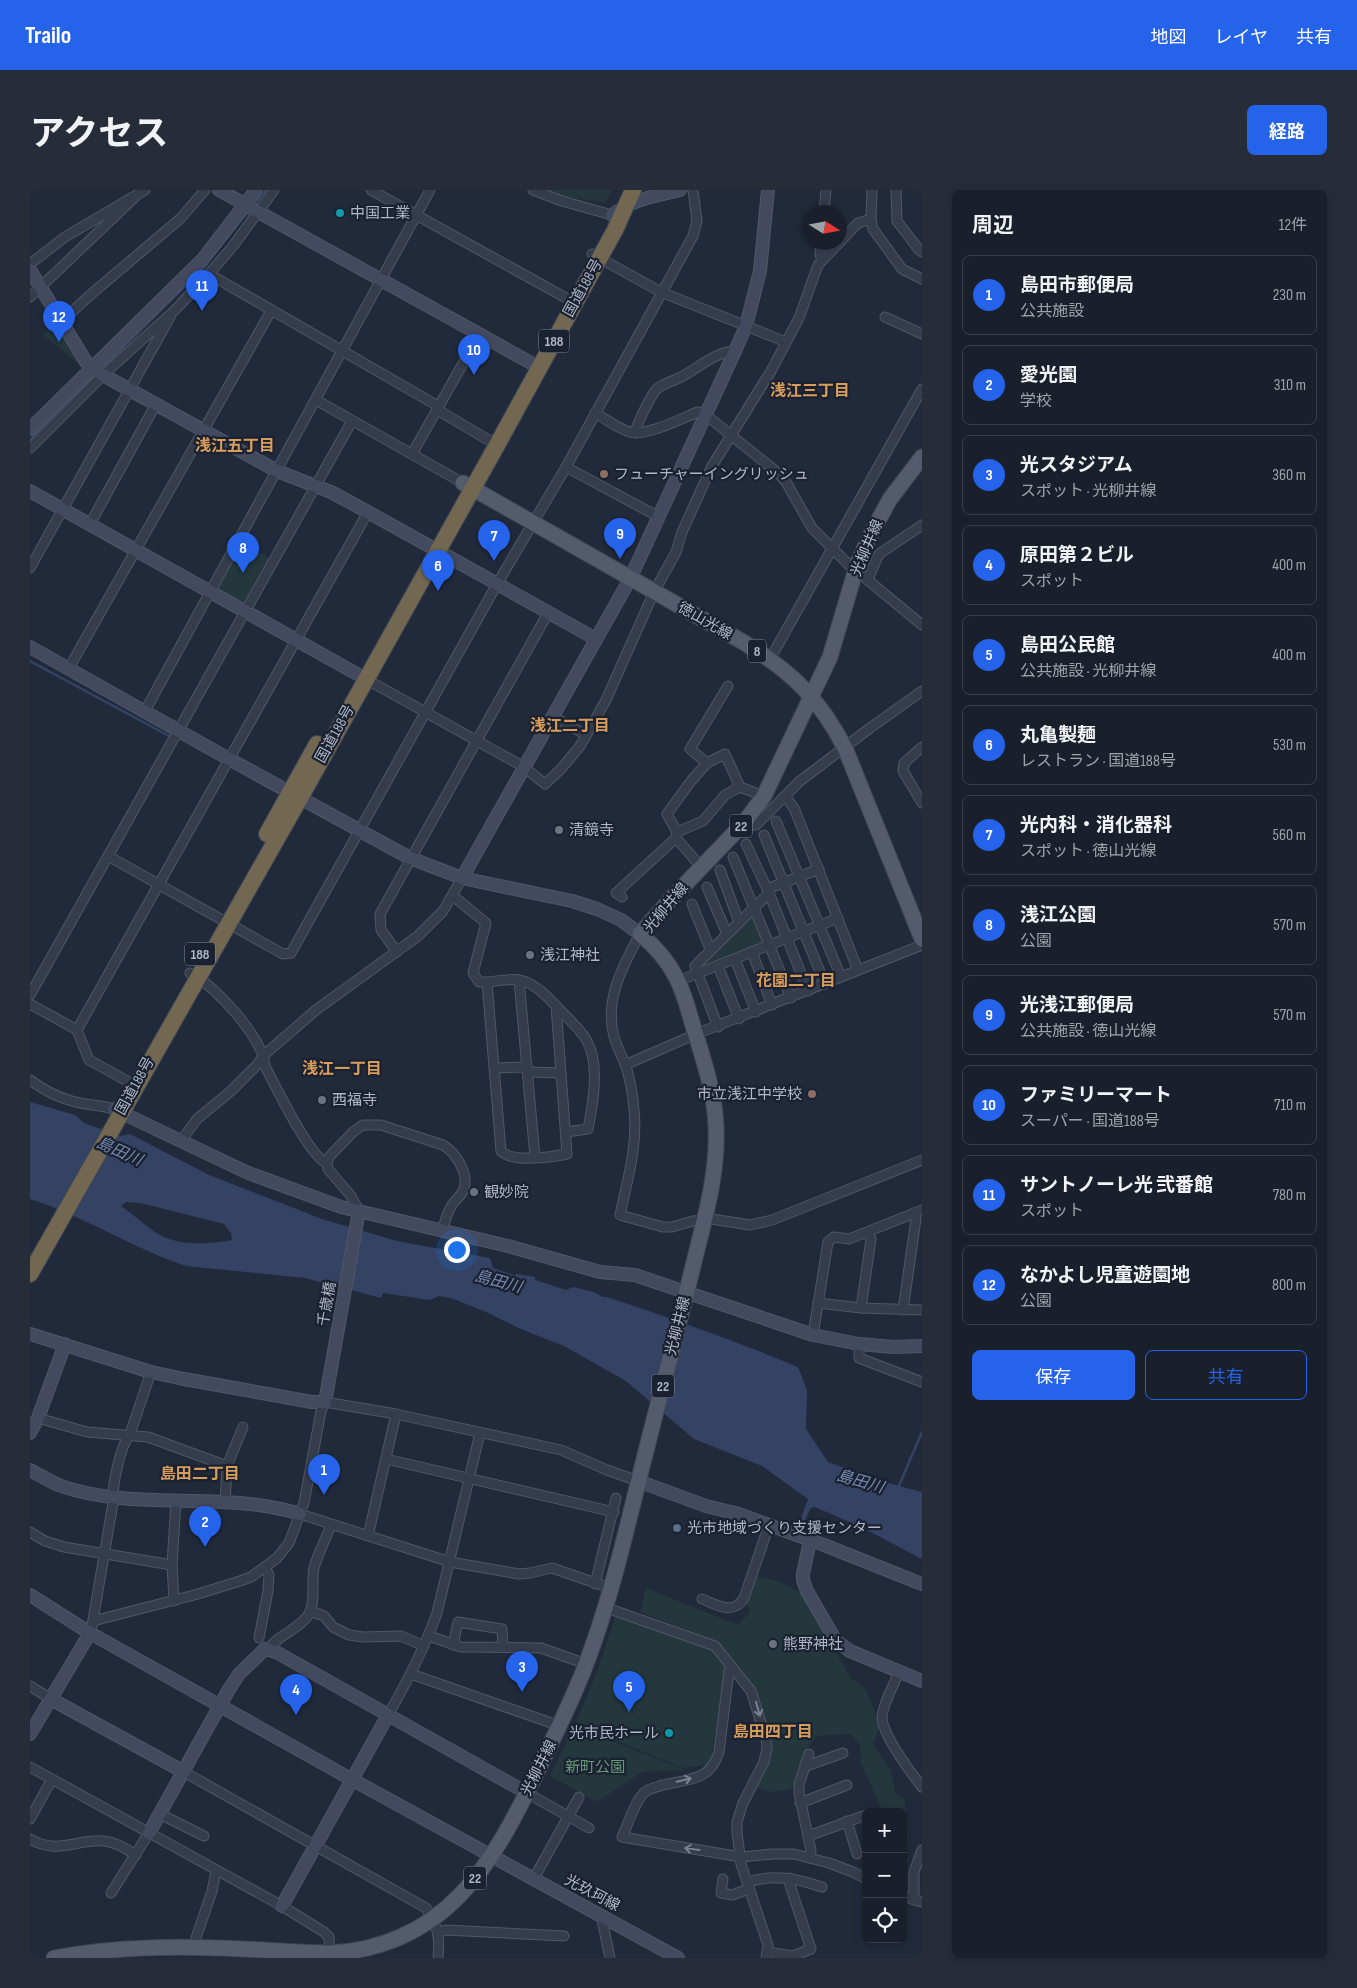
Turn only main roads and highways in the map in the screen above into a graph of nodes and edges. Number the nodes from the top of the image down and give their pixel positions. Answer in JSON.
{"nodes":[{"id":1,"x":627,"y":194,"type":"edge"},
{"id":2,"x":596,"y":256,"type":"junction"},
{"id":3,"x":922,"y":456,"type":"edge"},
{"id":4,"x":468,"y":486,"type":"junction"},
{"id":5,"x":812,"y":698,"type":"junction"},
{"id":6,"x":922,"y":938,"type":"edge"},
{"id":7,"x":194,"y":974,"type":"junction"},
{"id":8,"x":116,"y":1114,"type":"junction"},
{"id":9,"x":30,"y":1259,"type":"edge"},
{"id":10,"x":30,"y":1274,"type":"edge"},
{"id":11,"x":242,"y":1953,"type":"edge"},
{"id":12,"x":369,"y":1953,"type":"edge"},
{"id":13,"x":345,"y":1955,"type":"edge"},
{"id":14,"x":54,"y":1958,"type":"edge"}],
"edges":[{"from":1,"to":2,"type":"highway","name":"国道188号","number":"188"},
{"from":1,"to":2,"type":"highway","name":"国道188号","number":"188"},
{"from":2,"to":4,"type":"highway","name":"国道188号","number":"188"},
{"from":3,"to":5,"type":"main road","name":"光柳井線","number":"22"},
{"from":4,"to":5,"type":"main road","name":"徳山光線","number":"8"},
{"from":4,"to":7,"type":"highway","name":"国道188号","number":"188"},
{"from":5,"to":6,"type":"main road","name":"徳山光線","number":"8"},
{"from":5,"to":12,"type":"main road","name":"光柳井線","number":"22"},
{"from":7,"to":8,"type":"highway","name":"国道188号","number":"188"},
{"from":7,"to":8,"type":"highway","name":"国道188号","number":"188"},
{"from":8,"to":9,"type":"highway","name":"国道188号","number":"188"},
{"from":8,"to":10,"type":"highway","name":"国道188号","number":"188"},
{"from":11,"to":13,"type":"main road","name":"光柳井線","number":"22"},
{"from":11,"to":14,"type":"main road","name":"光柳井線","number":"22"},
{"from":12,"to":13,"type":"main road","name":"光柳井線","number":"22"}]}
